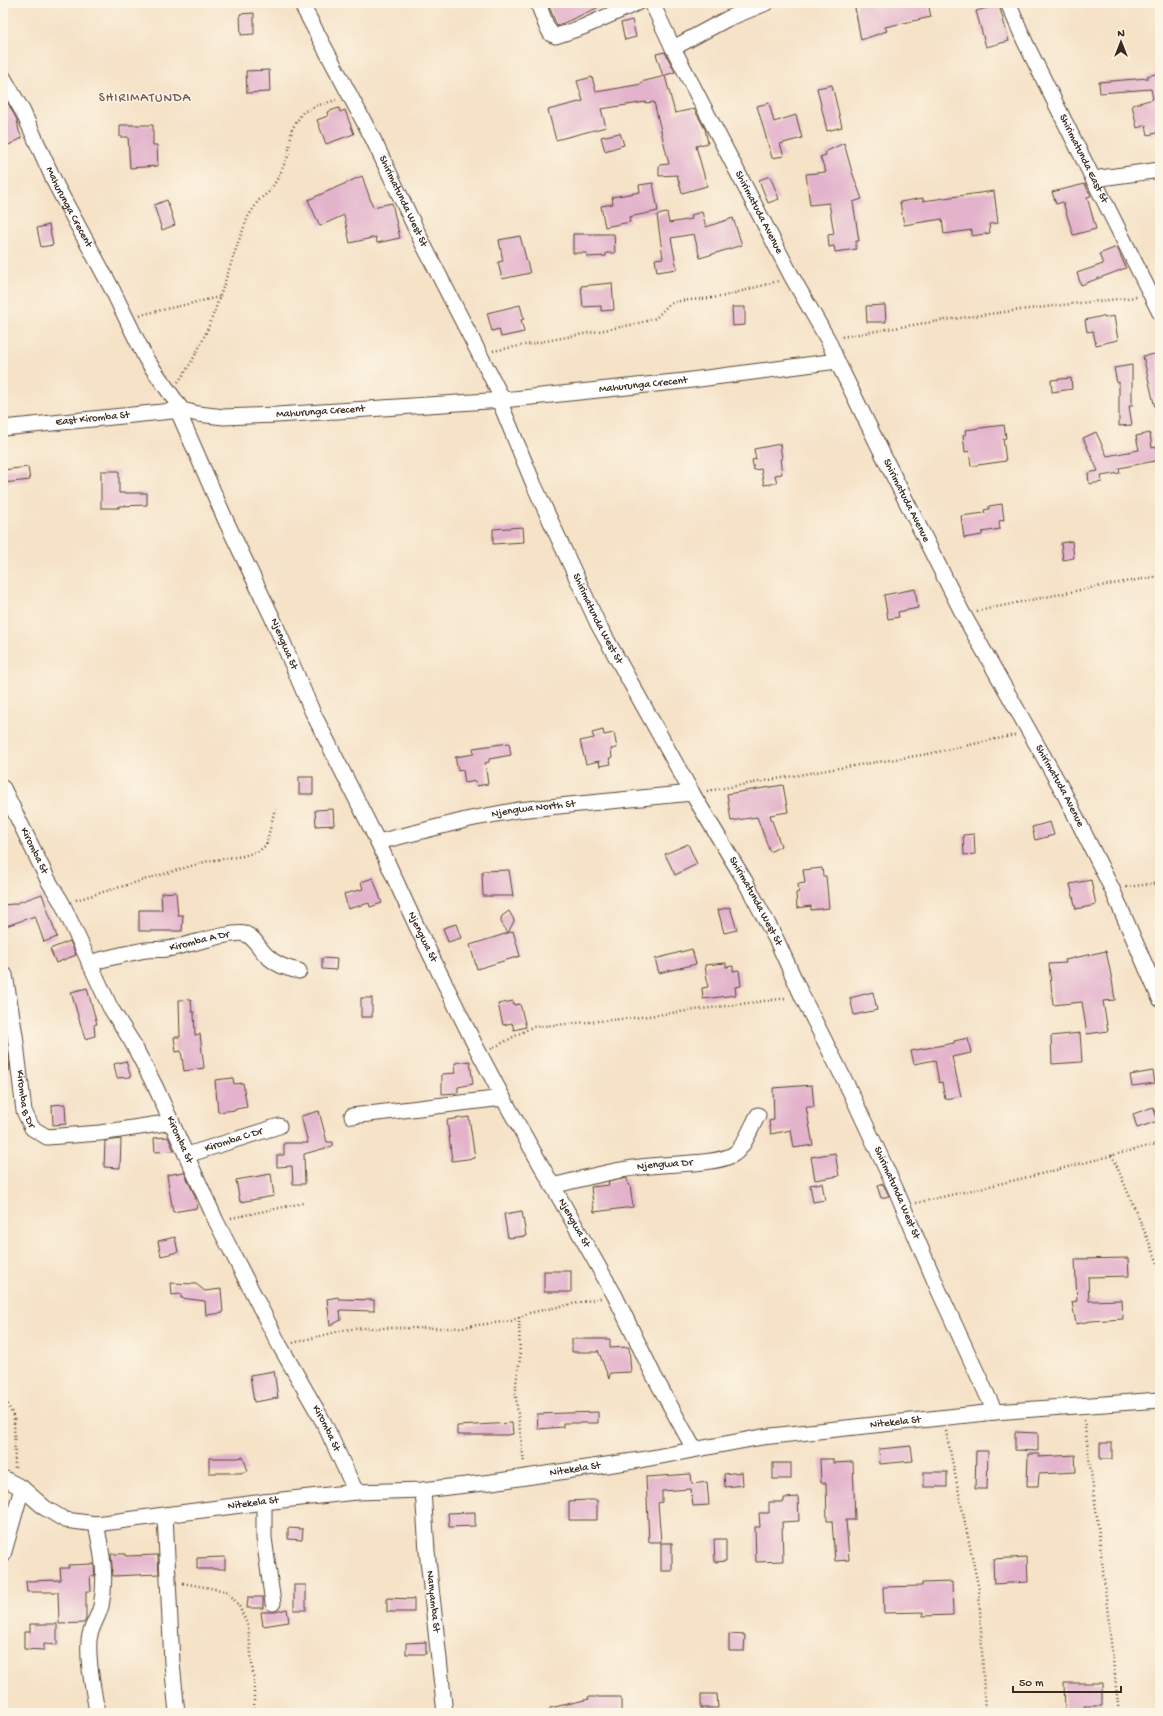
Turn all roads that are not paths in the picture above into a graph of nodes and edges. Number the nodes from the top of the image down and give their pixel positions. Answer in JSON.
{"nodes":[{"id":1,"x":301,"y":3,"type":"edge"},
{"id":2,"x":538,"y":3,"type":"edge"},
{"id":3,"x":637,"y":3,"type":"edge"},
{"id":4,"x":652,"y":3,"type":"edge"},
{"id":5,"x":766,"y":3,"type":"edge"},
{"id":6,"x":1008,"y":3,"type":"edge"},
{"id":7,"x":673,"y":48,"type":"junction"},
{"id":8,"x":3,"y":77,"type":"edge"},
{"id":9,"x":1160,"y":170,"type":"edge"},
{"id":10,"x":1093,"y":179,"type":"junction"},
{"id":11,"x":1160,"y":313,"type":"edge"},
{"id":12,"x":837,"y":361,"type":"junction"},
{"id":13,"x":501,"y":400,"type":"junction"},
{"id":14,"x":180,"y":410,"type":"junction"},
{"id":15,"x":3,"y":428,"type":"edge"},
{"id":16,"x":3,"y":788,"type":"edge"},
{"id":17,"x":692,"y":793,"type":"junction"},
{"id":18,"x":378,"y":842,"type":"junction"},
{"id":19,"x":89,"y":963,"type":"junction"},
{"id":20,"x":299,"y":971,"type":"dead end"},
{"id":21,"x":5,"y":975,"type":"dead end"},
{"id":22,"x":1160,"y":999,"type":"edge"},
{"id":23,"x":503,"y":1098,"type":"junction"},
{"id":24,"x":758,"y":1115,"type":"dead end"},
{"id":25,"x":352,"y":1116,"type":"dead end"},
{"id":26,"x":172,"y":1122,"type":"junction"},
{"id":27,"x":279,"y":1126,"type":"dead end"},
{"id":28,"x":187,"y":1156,"type":"junction"},
{"id":29,"x":552,"y":1186,"type":"junction"},
{"id":30,"x":1160,"y":1400,"type":"edge"},
{"id":31,"x":995,"y":1412,"type":"junction"},
{"id":32,"x":694,"y":1450,"type":"junction"},
{"id":33,"x":14,"y":1483,"type":"edge"},
{"id":34,"x":423,"y":1490,"type":"junction"},
{"id":35,"x":356,"y":1492,"type":"junction"},
{"id":36,"x":264,"y":1502,"type":"junction"},
{"id":37,"x":165,"y":1515,"type":"junction"},
{"id":38,"x":96,"y":1524,"type":"junction"},
{"id":39,"x":3,"y":1555,"type":"edge"},
{"id":40,"x":273,"y":1603,"type":"dead end"},
{"id":41,"x":97,"y":1713,"type":"edge"},
{"id":42,"x":177,"y":1713,"type":"edge"},
{"id":43,"x":445,"y":1713,"type":"edge"}],
"edges":[{"from":1,"to":13,"type":"street","name":"Shirimatunda West St"},
{"from":2,"to":3,"type":"street"},
{"from":4,"to":7,"type":"street","name":"Shirimatuda Avenue"},
{"from":5,"to":7,"type":"street"},
{"from":6,"to":10,"type":"street","name":"Shirimatunda East St"},
{"from":7,"to":12,"type":"street","name":"Shirimatuda Avenue"},
{"from":8,"to":14,"type":"street","name":"Mahurunga Crecent"},
{"from":9,"to":10,"type":"street"},
{"from":10,"to":11,"type":"street","name":"Shirimatunda East St"},
{"from":12,"to":13,"type":"street","name":"Mahurunga Crecent"},
{"from":12,"to":22,"type":"street","name":"Shirimatuda Avenue"},
{"from":13,"to":14,"type":"street","name":"Mahurunga Crecent"},
{"from":13,"to":17,"type":"street","name":"Shirimatunda West St"},
{"from":14,"to":15,"type":"street","name":"East Kiromba St"},
{"from":14,"to":18,"type":"street","name":"Njengwa St"},
{"from":16,"to":19,"type":"street","name":"Kiromba St"},
{"from":17,"to":18,"type":"street","name":"Njengwa North St"},
{"from":17,"to":31,"type":"street","name":"Shirimatunda West St"},
{"from":18,"to":23,"type":"street","name":"Njengwa St"},
{"from":19,"to":20,"type":"street","name":"Kiromba A Dr"},
{"from":19,"to":26,"type":"street","name":"Kiromba St"},
{"from":21,"to":26,"type":"street","name":"Kiromba B Dr"},
{"from":23,"to":25,"type":"street"},
{"from":23,"to":29,"type":"street","name":"Njengwa St"},
{"from":24,"to":29,"type":"street","name":"Njengwa Dr"},
{"from":26,"to":28,"type":"street","name":"Kiromba St"},
{"from":27,"to":28,"type":"street","name":"Kiromba C Dr"},
{"from":28,"to":35,"type":"street","name":"Kiromba St"},
{"from":29,"to":32,"type":"street","name":"Njengwa St"},
{"from":30,"to":31,"type":"street","name":"Nitekela St"},
{"from":31,"to":32,"type":"street","name":"Nitekela St"},
{"from":32,"to":34,"type":"street","name":"Nitekela St"},
{"from":33,"to":38,"type":"street","name":"Nitekela St"},
{"from":33,"to":39,"type":"street"},
{"from":34,"to":35,"type":"street","name":"Nitekela St"},
{"from":34,"to":43,"type":"street","name":"Nanyamba St"},
{"from":35,"to":36,"type":"street","name":"Nitekela St"},
{"from":36,"to":37,"type":"street","name":"Nitekela St"},
{"from":36,"to":40,"type":"street"},
{"from":37,"to":38,"type":"street","name":"Nitekela St"},
{"from":37,"to":42,"type":"street"},
{"from":38,"to":41,"type":"street"}]}
